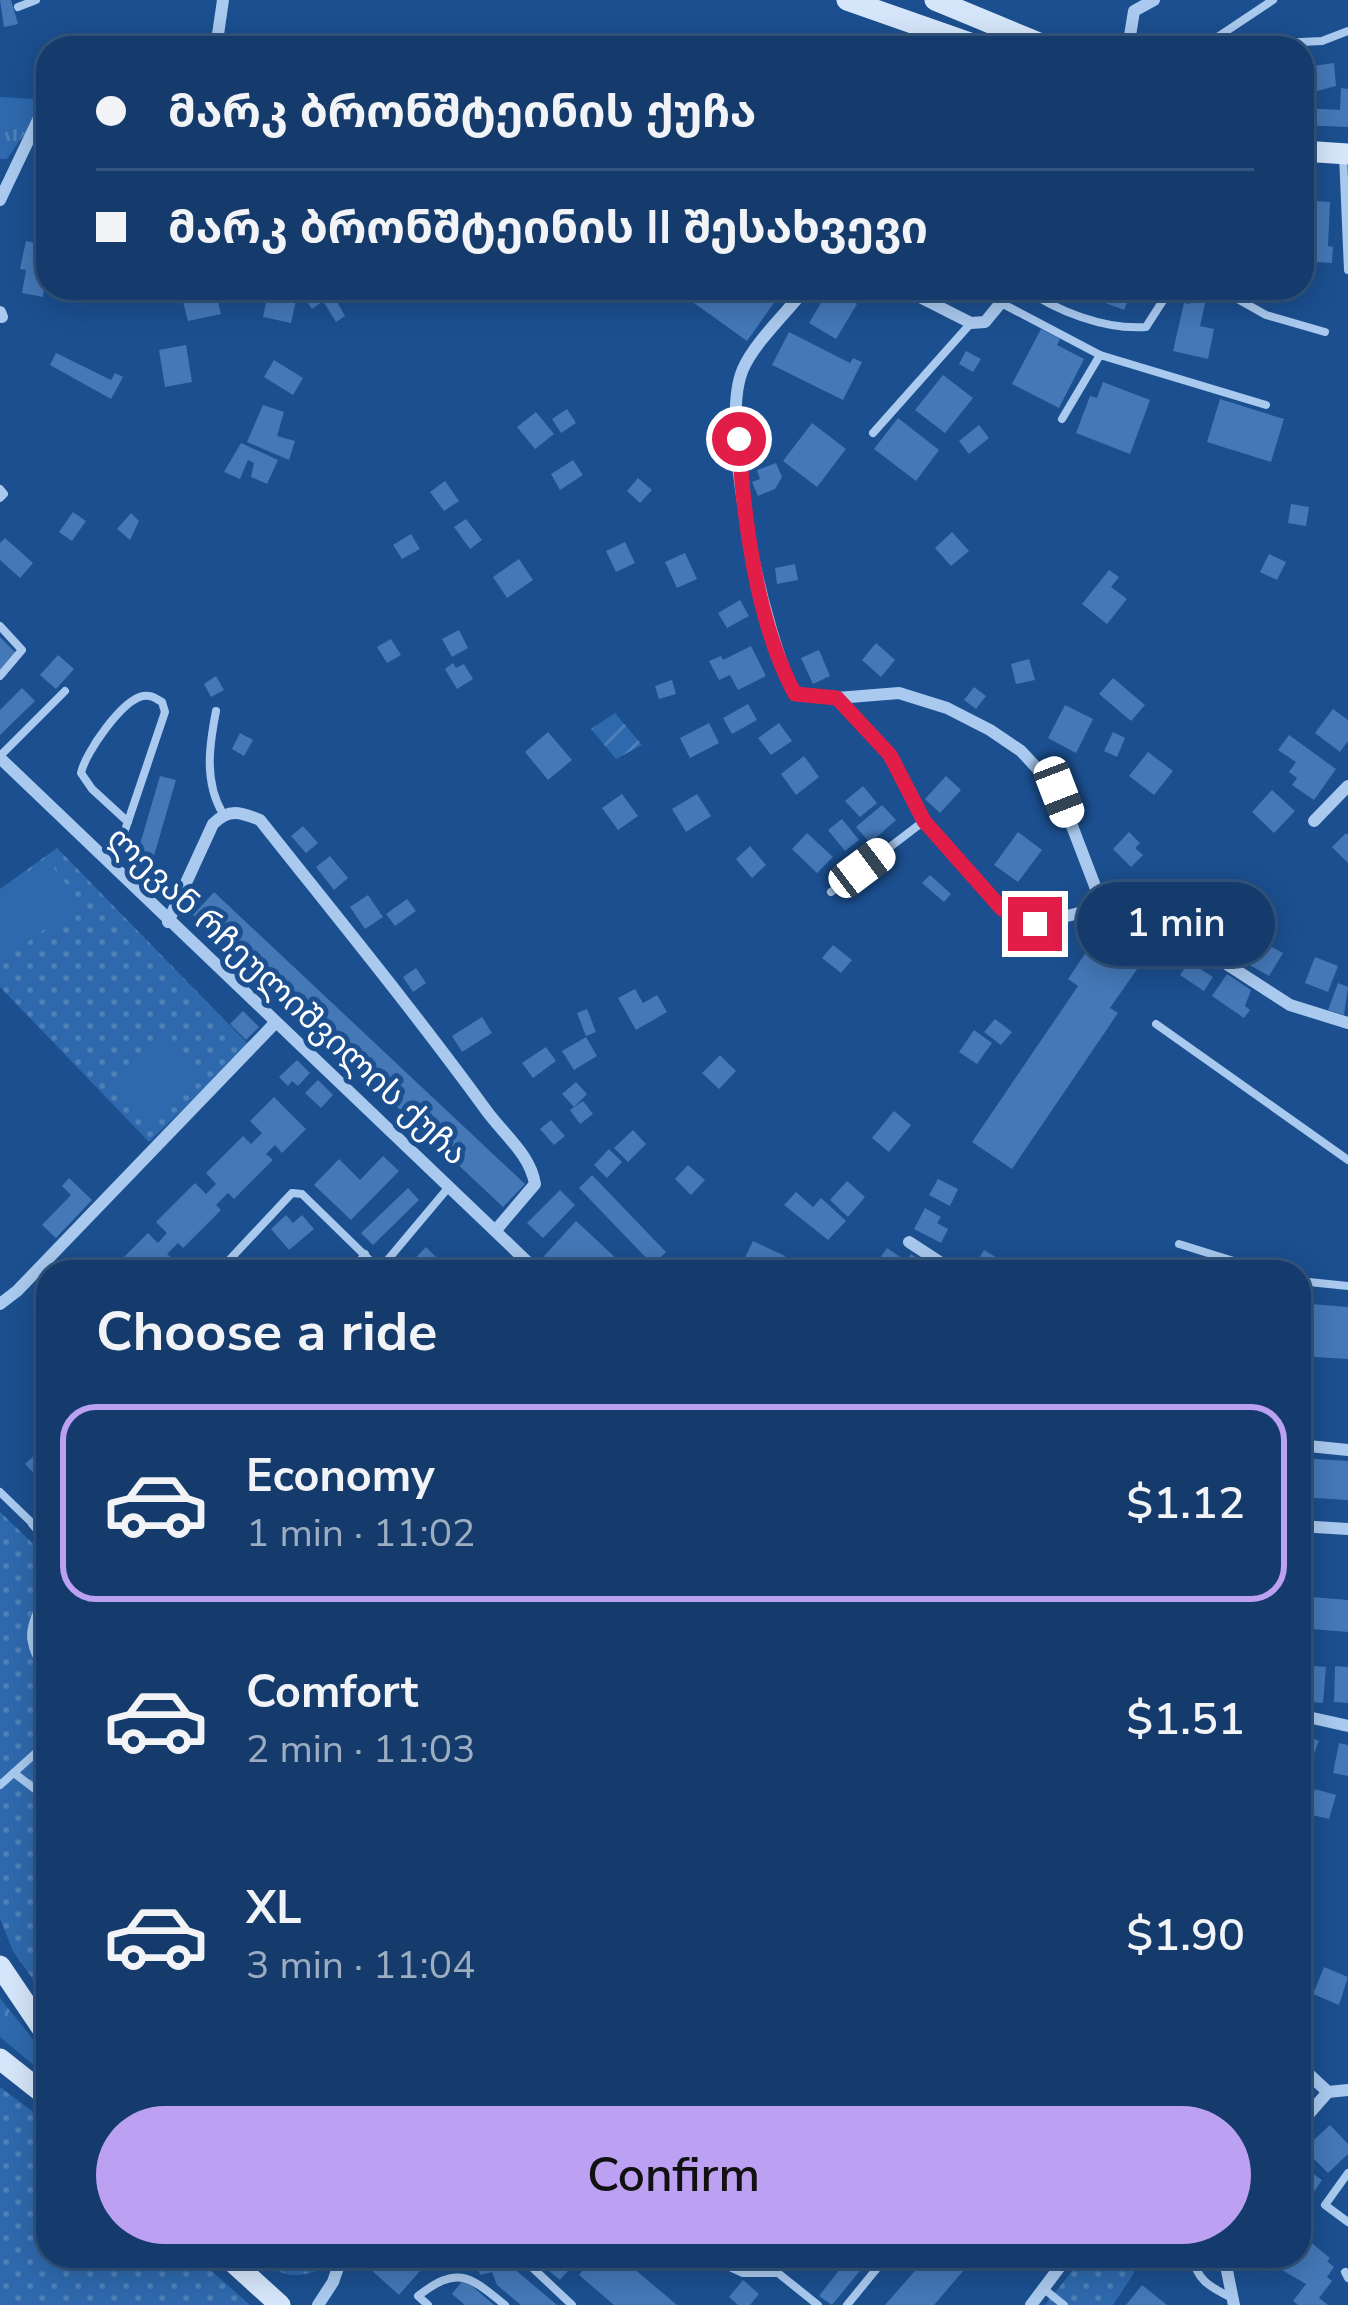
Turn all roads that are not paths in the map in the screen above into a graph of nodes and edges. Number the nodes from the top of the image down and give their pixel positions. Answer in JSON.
{"nodes":[{"id":1,"x":36,"y":0,"type":"edge"},
{"id":2,"x":223,"y":0,"type":"edge"},
{"id":3,"x":847,"y":0,"type":"edge"},
{"id":4,"x":916,"y":0,"type":"edge"},
{"id":5,"x":934,"y":0,"type":"edge"},
{"id":6,"x":1154,"y":0,"type":"edge"},
{"id":7,"x":1273,"y":0,"type":"edge"},
{"id":8,"x":1133,"y":5,"type":"edge"},
{"id":9,"x":18,"y":7,"type":"dead end"},
{"id":10,"x":964,"y":12,"type":"junction"},
{"id":11,"x":893,"y":14,"type":"junction"},
{"id":12,"x":1348,"y":31,"type":"edge"},
{"id":13,"x":955,"y":35,"type":"joint"},
{"id":14,"x":217,"y":36,"type":"edge"},
{"id":15,"x":1022,"y":36,"type":"edge"},
{"id":16,"x":1129,"y":36,"type":"edge"},
{"id":17,"x":1219,"y":36,"type":"edge"},
{"id":18,"x":1314,"y":41,"type":"edge"},
{"id":19,"x":36,"y":124,"type":"edge"},
{"id":20,"x":1314,"y":152,"type":"edge"},
{"id":21,"x":1346,"y":154,"type":"edge"},
{"id":22,"x":0,"y":200,"type":"edge"},
{"id":23,"x":1348,"y":270,"type":"edge"},
{"id":24,"x":797,"y":300,"type":"edge"},
{"id":25,"x":926,"y":300,"type":"edge"},
{"id":26,"x":1006,"y":300,"type":"edge"},
{"id":27,"x":1040,"y":300,"type":"edge"},
{"id":28,"x":1163,"y":300,"type":"edge"},
{"id":29,"x":1239,"y":300,"type":"edge"},
{"id":30,"x":1003,"y":304,"type":"junction"},
{"id":31,"x":971,"y":323,"type":"junction"},
{"id":32,"x":1325,"y":332,"type":"dead end"},
{"id":33,"x":1100,"y":356,"type":"junction"},
{"id":34,"x":1265,"y":405,"type":"dead end"},
{"id":35,"x":1062,"y":419,"type":"dead end"},
{"id":36,"x":873,"y":434,"type":"dead end"},
{"id":37,"x":0,"y":626,"type":"edge"},
{"id":38,"x":0,"y":676,"type":"edge"},
{"id":39,"x":65,"y":692,"type":"dead end"},
{"id":40,"x":837,"y":698,"type":"junction"},
{"id":41,"x":217,"y":711,"type":"dead end"},
{"id":42,"x":0,"y":757,"type":"edge"},
{"id":43,"x":1348,"y":786,"type":"edge"},
{"id":44,"x":223,"y":814,"type":"junction"},
{"id":45,"x":924,"y":821,"type":"junction"},
{"id":46,"x":1314,"y":821,"type":"dead end"},
{"id":47,"x":128,"y":822,"type":"junction"},
{"id":48,"x":106,"y":861,"type":"junction"},
{"id":49,"x":831,"y":892,"type":"dead end"},
{"id":50,"x":1103,"y":907,"type":"junction"},
{"id":51,"x":168,"y":922,"type":"junction"},
{"id":52,"x":1348,"y":1023,"type":"edge"},
{"id":53,"x":275,"y":1024,"type":"junction"},
{"id":54,"x":1156,"y":1024,"type":"dead end"},
{"id":55,"x":1348,"y":1160,"type":"edge"},
{"id":56,"x":451,"y":1186,"type":"junction"},
{"id":57,"x":496,"y":1230,"type":"junction"},
{"id":58,"x":909,"y":1242,"type":"dead end"},
{"id":59,"x":1178,"y":1244,"type":"dead end"},
{"id":60,"x":365,"y":1254,"type":"junction"},
{"id":61,"x":43,"y":1260,"type":"edge"},
{"id":62,"x":229,"y":1260,"type":"edge"},
{"id":63,"x":361,"y":1260,"type":"edge"},
{"id":64,"x":371,"y":1260,"type":"edge"},
{"id":65,"x":390,"y":1260,"type":"edge"},
{"id":66,"x":526,"y":1260,"type":"edge"},
{"id":67,"x":937,"y":1260,"type":"edge"},
{"id":68,"x":1230,"y":1260,"type":"edge"},
{"id":69,"x":36,"y":1267,"type":"edge"},
{"id":70,"x":1311,"y":1282,"type":"edge"},
{"id":71,"x":1348,"y":1286,"type":"edge"},
{"id":72,"x":0,"y":1304,"type":"edge"},
{"id":73,"x":1311,"y":1446,"type":"edge"},
{"id":74,"x":1348,"y":1450,"type":"edge"},
{"id":75,"x":0,"y":1492,"type":"edge"},
{"id":76,"x":31,"y":1522,"type":"junction"},
{"id":77,"x":36,"y":1523,"type":"edge"},
{"id":78,"x":1311,"y":1527,"type":"edge"},
{"id":79,"x":36,"y":1528,"type":"edge"},
{"id":80,"x":1348,"y":1529,"type":"edge"},
{"id":81,"x":36,"y":1613,"type":"edge"},
{"id":82,"x":36,"y":1653,"type":"edge"},
{"id":83,"x":1311,"y":1718,"type":"edge"},
{"id":84,"x":1348,"y":1726,"type":"edge"},
{"id":85,"x":36,"y":1753,"type":"edge"},
{"id":86,"x":14,"y":1773,"type":"junction"},
{"id":87,"x":0,"y":1785,"type":"edge"},
{"id":88,"x":36,"y":1790,"type":"edge"},
{"id":89,"x":0,"y":1966,"type":"edge"},
{"id":90,"x":36,"y":2019,"type":"edge"},
{"id":91,"x":0,"y":2059,"type":"edge"},
{"id":92,"x":1311,"y":2076,"type":"edge"},
{"id":93,"x":36,"y":2088,"type":"edge"},
{"id":94,"x":1348,"y":2090,"type":"edge"},
{"id":95,"x":1328,"y":2092,"type":"junction"},
{"id":96,"x":1311,"y":2111,"type":"edge"},
{"id":97,"x":1348,"y":2174,"type":"edge"},
{"id":98,"x":1348,"y":2222,"type":"edge"},
{"id":99,"x":239,"y":2268,"type":"edge"},
{"id":100,"x":338,"y":2268,"type":"edge"},
{"id":101,"x":533,"y":2268,"type":"edge"},
{"id":102,"x":732,"y":2268,"type":"edge"},
{"id":103,"x":777,"y":2268,"type":"edge"},
{"id":104,"x":877,"y":2268,"type":"edge"},
{"id":105,"x":1059,"y":2268,"type":"edge"},
{"id":106,"x":1194,"y":2268,"type":"edge"},
{"id":107,"x":1226,"y":2268,"type":"edge"},
{"id":108,"x":778,"y":2273,"type":"junction"},
{"id":109,"x":1043,"y":2288,"type":"junction"},
{"id":110,"x":1232,"y":2301,"type":"edge"},
{"id":111,"x":280,"y":2305,"type":"edge"},
{"id":112,"x":318,"y":2305,"type":"edge"},
{"id":113,"x":428,"y":2305,"type":"edge"},
{"id":114,"x":505,"y":2305,"type":"edge"},
{"id":115,"x":572,"y":2305,"type":"edge"},
{"id":116,"x":818,"y":2305,"type":"edge"},
{"id":117,"x":847,"y":2305,"type":"edge"},
{"id":118,"x":1031,"y":2305,"type":"edge"},
{"id":119,"x":1064,"y":2305,"type":"edge"}],
"edges":[{"from":1,"to":9,"type":"lane"},
{"from":2,"to":14,"type":"street"},
{"from":3,"to":11,"type":"main road"},
{"from":4,"to":11,"type":"main road"},
{"from":5,"to":10,"type":"main road"},
{"from":6,"to":8,"type":"street"},
{"from":7,"to":17,"type":"lane"},
{"from":8,"to":16,"type":"street"},
{"from":10,"to":13,"type":"main road"},
{"from":10,"to":15,"type":"main road"},
{"from":11,"to":13,"type":"main road"},
{"from":12,"to":18,"type":"lane"},
{"from":19,"to":22,"type":"street"},
{"from":20,"to":21,"type":"main road"},
{"from":21,"to":23,"type":"lane"},
{"from":24,"to":40,"type":"street"},
{"from":25,"to":31,"type":"street"},
{"from":26,"to":30,"type":"street"},
{"from":27,"to":28,"type":"lane"},
{"from":29,"to":32,"type":"lane"},
{"from":30,"to":31,"type":"street"},
{"from":30,"to":33,"type":"lane"},
{"from":31,"to":36,"type":"lane"},
{"from":33,"to":34,"type":"lane"},
{"from":33,"to":35,"type":"lane"},
{"from":37,"to":38,"type":"lane"},
{"from":39,"to":42,"type":"lane"},
{"from":40,"to":45,"type":"street"},
{"from":40,"to":50,"type":"street"},
{"from":41,"to":44,"type":"lane"},
{"from":42,"to":48,"type":"street","name":"ლევან რჩეულიშვილის ქუჩა"},
{"from":43,"to":46,"type":"street"},
{"from":44,"to":51,"type":"street"},
{"from":44,"to":57,"type":"street"},
{"from":45,"to":49,"type":"lane"},
{"from":45,"to":50,"type":"street"},
{"from":47,"to":47,"type":"lane"},
{"from":47,"to":48,"type":"lane"},
{"from":48,"to":51,"type":"street","name":"ლევან რჩეულიშვილის ქუჩა"},
{"from":50,"to":52,"type":"street"},
{"from":51,"to":53,"type":"street","name":"ლევან რჩეულიშვილის ქუჩა"},
{"from":53,"to":56,"type":"street","name":"ლევან რჩეულიშვილის ქუჩა"},
{"from":53,"to":61,"type":"street"},
{"from":54,"to":55,"type":"lane"},
{"from":56,"to":57,"type":"street","name":"ლევან რჩეულიშვილის ქუჩა"},
{"from":56,"to":65,"type":"lane"},
{"from":57,"to":66,"type":"street","name":"ლევან რჩეულიშვილის ქუჩა"},
{"from":58,"to":67,"type":"street"},
{"from":59,"to":68,"type":"lane"},
{"from":60,"to":62,"type":"lane"},
{"from":60,"to":63,"type":"lane"},
{"from":60,"to":64,"type":"lane"},
{"from":69,"to":72,"type":"street"},
{"from":70,"to":71,"type":"lane"},
{"from":73,"to":74,"type":"street"},
{"from":75,"to":76,"type":"lane"},
{"from":76,"to":77,"type":"lane"},
{"from":76,"to":79,"type":"lane"},
{"from":78,"to":80,"type":"street"},
{"from":81,"to":82,"type":"lane"},
{"from":83,"to":84,"type":"street"},
{"from":85,"to":86,"type":"lane"},
{"from":86,"to":87,"type":"lane"},
{"from":86,"to":88,"type":"lane"},
{"from":89,"to":90,"type":"main road"},
{"from":91,"to":93,"type":"main road"},
{"from":92,"to":95,"type":"street"},
{"from":94,"to":95,"type":"street"},
{"from":95,"to":96,"type":"street"},
{"from":97,"to":98,"type":"lane"},
{"from":99,"to":111,"type":"main road"},
{"from":100,"to":112,"type":"street"},
{"from":101,"to":115,"type":"lane"},
{"from":102,"to":108,"type":"lane"},
{"from":103,"to":108,"type":"lane"},
{"from":104,"to":117,"type":"lane"},
{"from":105,"to":109,"type":"street"},
{"from":106,"to":110,"type":"lane"},
{"from":107,"to":110,"type":"street"},
{"from":108,"to":116,"type":"lane"},
{"from":109,"to":118,"type":"street"},
{"from":109,"to":119,"type":"lane"},
{"from":113,"to":114,"type":"lane"}]}
